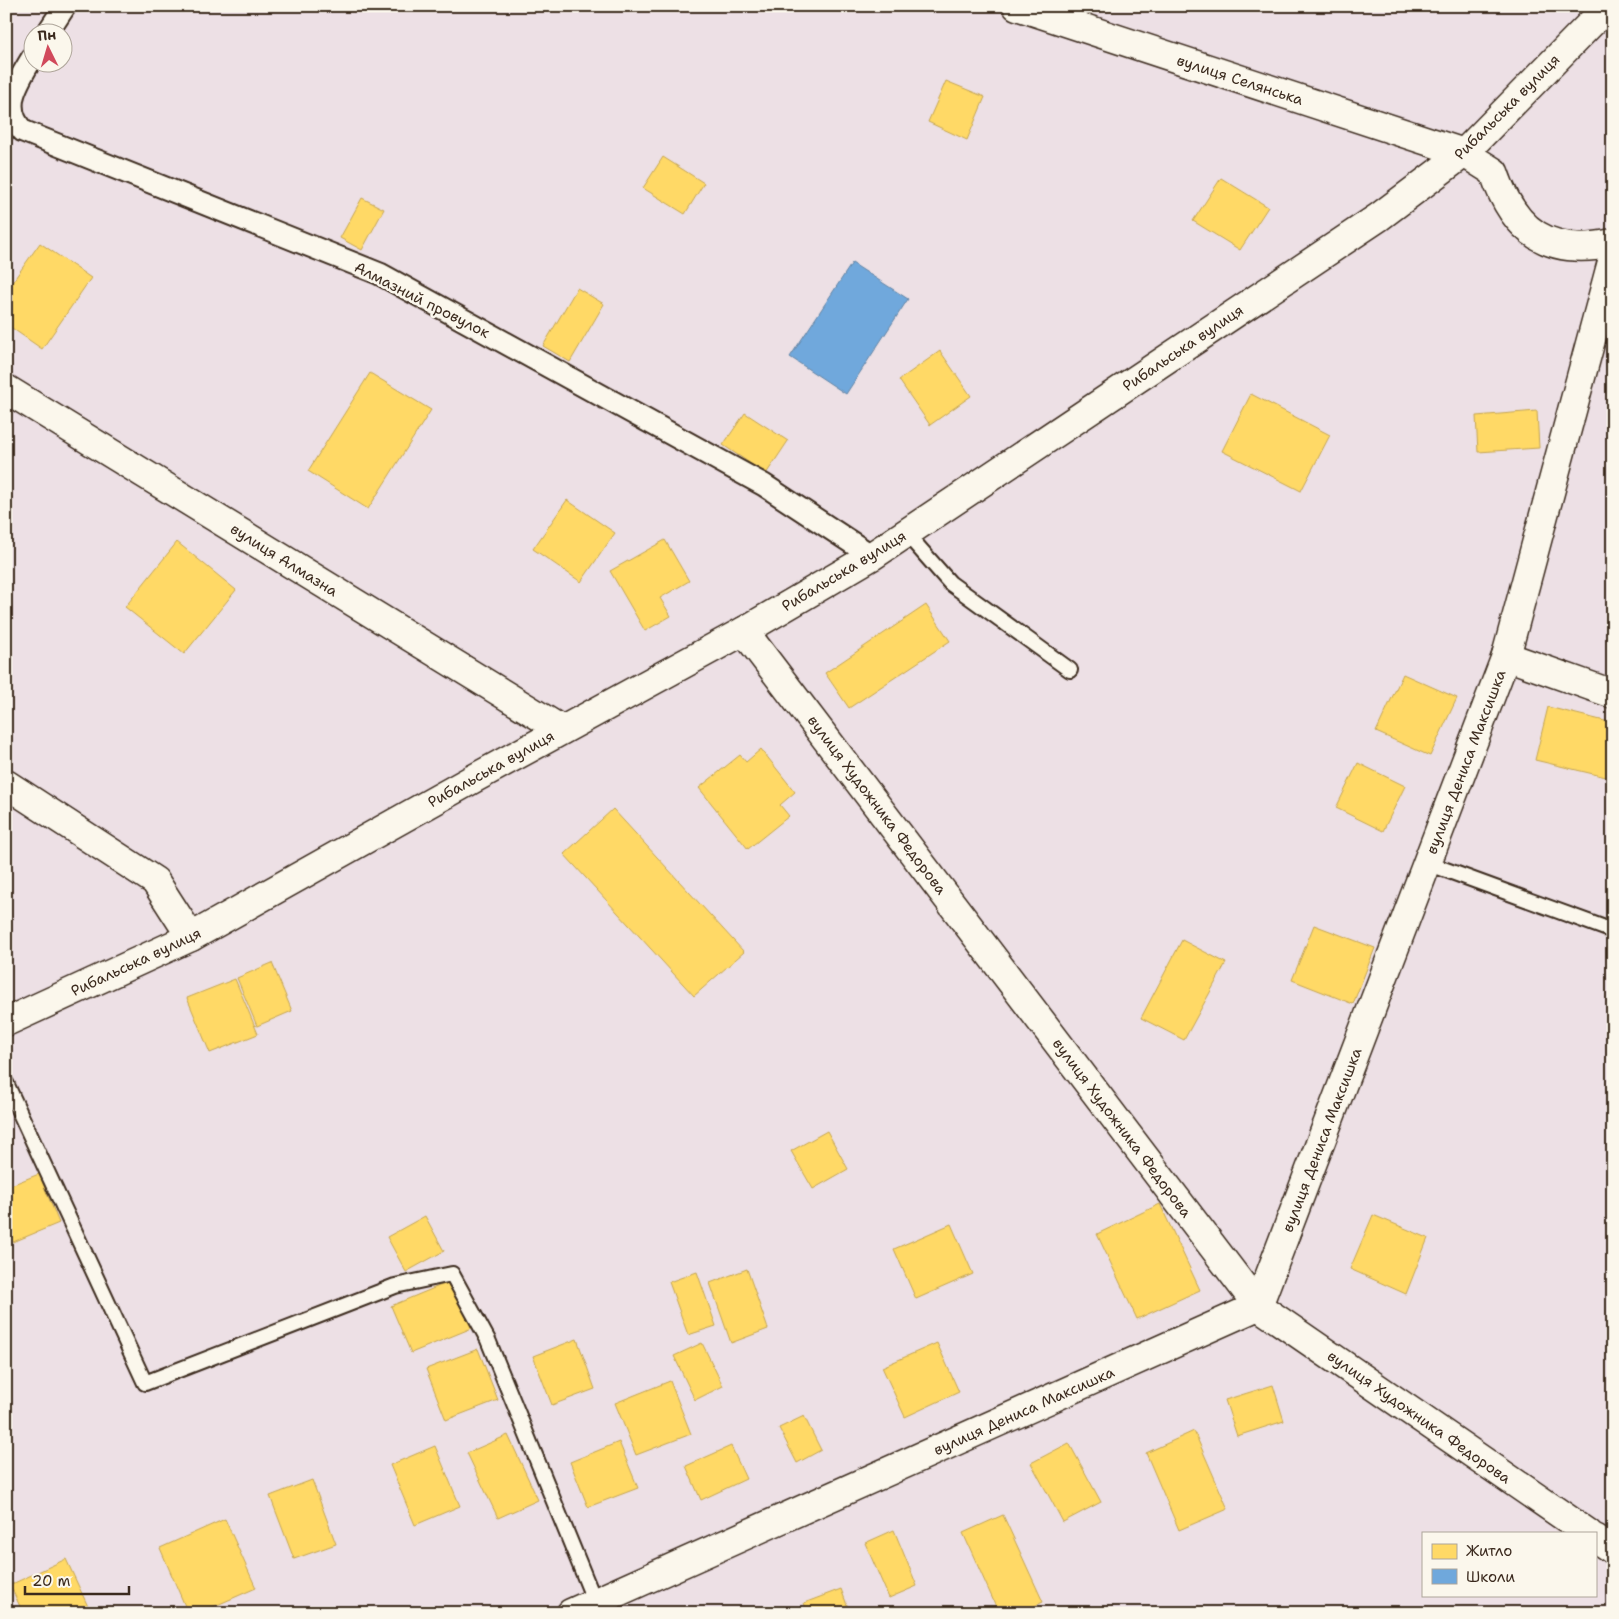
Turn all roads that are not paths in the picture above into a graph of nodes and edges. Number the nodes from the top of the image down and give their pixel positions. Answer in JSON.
{"nodes":[{"id":1,"x":65,"y":6,"type":"edge"},
{"id":2,"x":1017,"y":6,"type":"edge"},
{"id":3,"x":1608,"y":6,"type":"edge"},
{"id":4,"x":55,"y":22,"type":"edge"},
{"id":5,"x":23,"y":72,"type":"edge"},
{"id":6,"x":1464,"y":154,"type":"junction"},
{"id":7,"x":1613,"y":243,"type":"edge"},
{"id":8,"x":1613,"y":258,"type":"edge"},
{"id":9,"x":6,"y":389,"type":"edge"},
{"id":10,"x":906,"y":533,"type":"junction"},
{"id":11,"x":872,"y":556,"type":"junction"},
{"id":12,"x":744,"y":631,"type":"junction"},
{"id":13,"x":1506,"y":656,"type":"junction"},
{"id":14,"x":1070,"y":670,"type":"dead end"},
{"id":15,"x":1613,"y":694,"type":"edge"},
{"id":16,"x":562,"y":730,"type":"junction"},
{"id":17,"x":6,"y":784,"type":"edge"},
{"id":18,"x":1427,"y":863,"type":"junction"},
{"id":19,"x":1613,"y":931,"type":"edge"},
{"id":20,"x":191,"y":937,"type":"junction"},
{"id":21,"x":6,"y":1022,"type":"edge"},
{"id":22,"x":6,"y":1082,"type":"edge"},
{"id":23,"x":1258,"y":1306,"type":"junction"},
{"id":24,"x":1587,"y":1532,"type":"edge"},
{"id":25,"x":1596,"y":1539,"type":"edge"},
{"id":26,"x":1613,"y":1550,"type":"edge"},
{"id":27,"x":583,"y":1607,"type":"edge"}],
"edges":[{"from":1,"to":4,"type":"street"},
{"from":2,"to":6,"type":"street","name":"вулиця Селянська"},
{"from":3,"to":6,"type":"street","name":"Рибальська вулиця"},
{"from":5,"to":11,"type":"street","name":"Алмазний провулок"},
{"from":6,"to":7,"type":"street","name":"вулиця Селянська"},
{"from":6,"to":10,"type":"street","name":"Рибальська вулиця"},
{"from":8,"to":13,"type":"street","name":"вулиця Дениса Максишка"},
{"from":9,"to":16,"type":"street","name":"вулиця Алмазна"},
{"from":10,"to":11,"type":"street","name":"Рибальська вулиця"},
{"from":10,"to":14,"type":"lane"},
{"from":11,"to":12,"type":"street","name":"Рибальська вулиця"},
{"from":12,"to":16,"type":"street","name":"Рибальська вулиця"},
{"from":12,"to":23,"type":"street","name":"вулиця Художника Федорова"},
{"from":13,"to":15,"type":"street"},
{"from":13,"to":18,"type":"street","name":"вулиця Дениса Максишка"},
{"from":16,"to":20,"type":"street","name":"Рибальська вулиця"},
{"from":17,"to":20,"type":"street"},
{"from":18,"to":19,"type":"lane"},
{"from":18,"to":23,"type":"street","name":"вулиця Дениса Максишка"},
{"from":20,"to":21,"type":"street","name":"Рибальська вулиця"},
{"from":22,"to":27,"type":"lane"},
{"from":23,"to":24,"type":"street","name":"вулиця Художника Федорова"},
{"from":23,"to":27,"type":"street","name":"вулиця Дениса Максишка"},
{"from":25,"to":26,"type":"street"}]}
